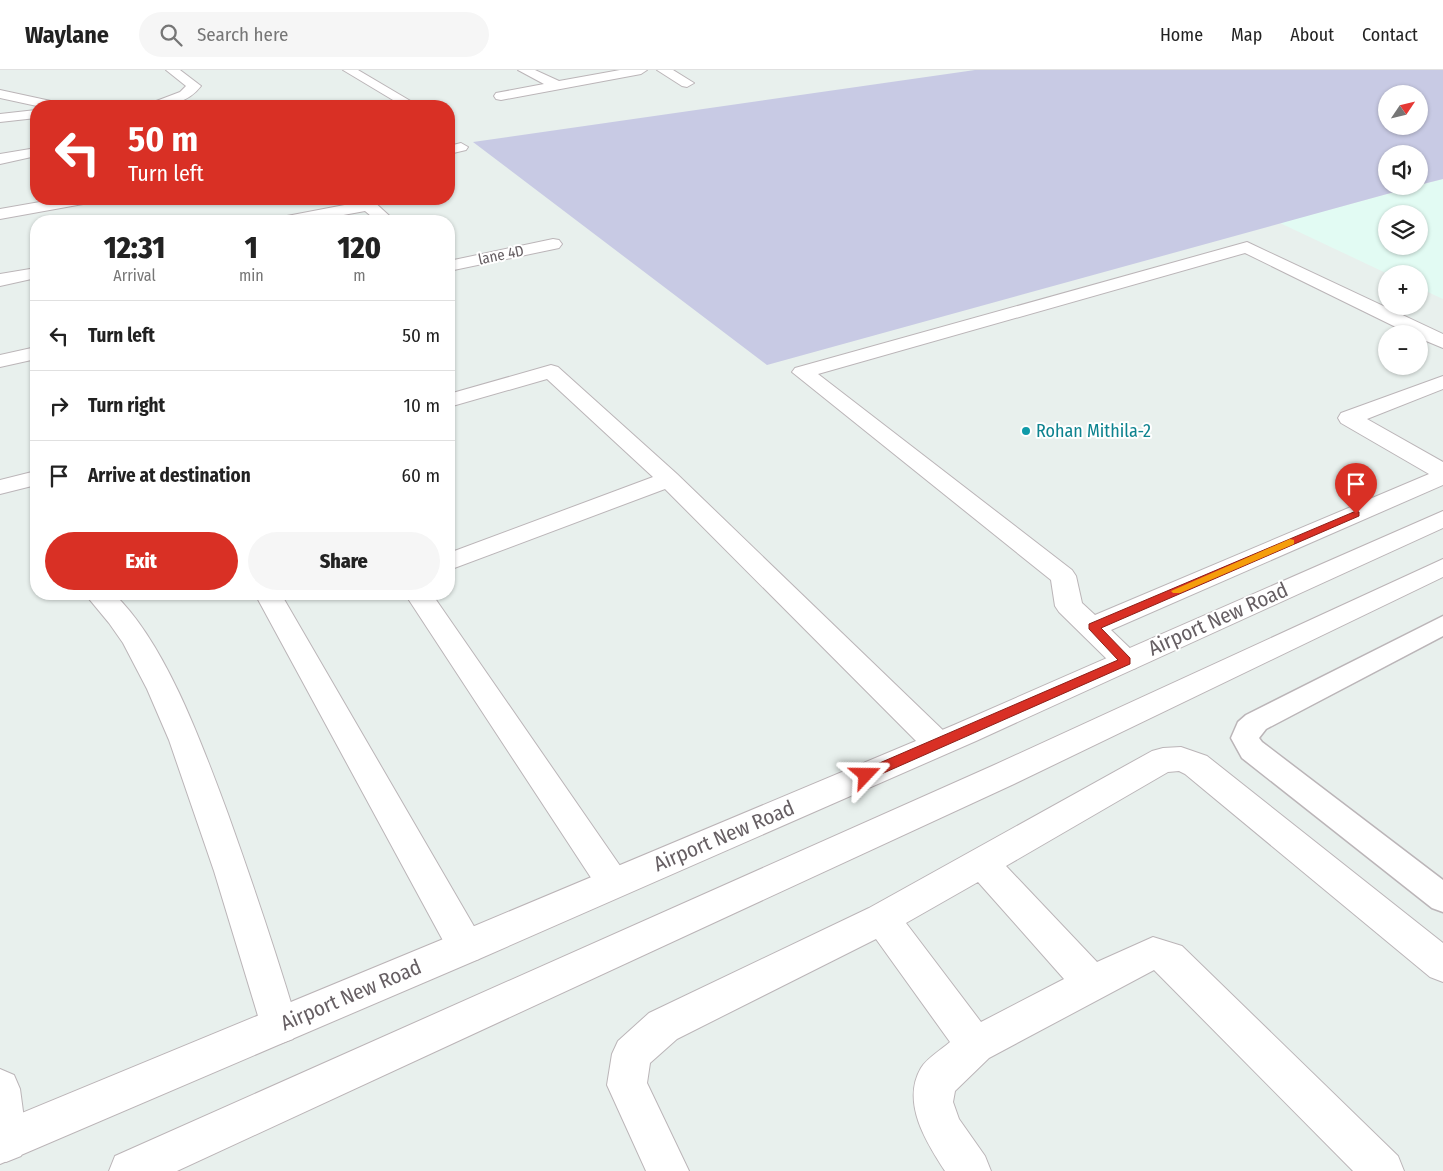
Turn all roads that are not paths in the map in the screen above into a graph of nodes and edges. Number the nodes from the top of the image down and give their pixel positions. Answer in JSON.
{"nodes":[{"id":1,"x":172,"y":70,"type":"edge"},
{"id":2,"x":349,"y":70,"type":"edge"},
{"id":3,"x":524,"y":70,"type":"edge"},
{"id":4,"x":641,"y":70,"type":"edge"},
{"id":5,"x":662,"y":70,"type":"edge"},
{"id":6,"x":687,"y":82,"type":"dead end"},
{"id":7,"x":557,"y":85,"type":"junction"},
{"id":8,"x":0,"y":94,"type":"edge"},
{"id":9,"x":501,"y":96,"type":"dead end"},
{"id":10,"x":170,"y":100,"type":"edge"},
{"id":11,"x":402,"y":100,"type":"edge"},
{"id":12,"x":30,"y":101,"type":"edge"},
{"id":13,"x":30,"y":115,"type":"edge"},
{"id":14,"x":0,"y":118,"type":"edge"},
{"id":15,"x":30,"y":153,"type":"edge"},
{"id":16,"x":0,"y":159,"type":"edge"},
{"id":17,"x":50,"y":205,"type":"edge"},
{"id":18,"x":352,"y":205,"type":"edge"},
{"id":19,"x":368,"y":205,"type":"edge"},
{"id":20,"x":0,"y":214,"type":"edge"},
{"id":21,"x":311,"y":215,"type":"edge"},
{"id":22,"x":380,"y":215,"type":"edge"},
{"id":23,"x":552,"y":244,"type":"dead end"},
{"id":24,"x":455,"y":265,"type":"edge"},
{"id":25,"x":30,"y":274,"type":"edge"},
{"id":26,"x":0,"y":280,"type":"edge"},
{"id":27,"x":1443,"y":342,"type":"edge"},
{"id":28,"x":30,"y":354,"type":"edge"},
{"id":29,"x":0,"y":361,"type":"edge"},
{"id":30,"x":1443,"y":382,"type":"edge"},
{"id":31,"x":455,"y":399,"type":"edge"},
{"id":32,"x":1443,"y":472,"type":"edge"},
{"id":33,"x":1443,"y":476,"type":"edge"},
{"id":34,"x":669,"y":478,"type":"junction"},
{"id":35,"x":30,"y":480,"type":"edge"},
{"id":36,"x":0,"y":487,"type":"edge"},
{"id":37,"x":1443,"y":519,"type":"edge"},
{"id":38,"x":455,"y":560,"type":"edge"},
{"id":39,"x":1443,"y":567,"type":"edge"},
{"id":40,"x":104,"y":600,"type":"edge"},
{"id":41,"x":271,"y":600,"type":"edge"},
{"id":42,"x":422,"y":600,"type":"edge"},
{"id":43,"x":1443,"y":625,"type":"edge"},
{"id":44,"x":1093,"y":627,"type":"junction"},
{"id":45,"x":1126,"y":661,"type":"junction"},
{"id":46,"x":938,"y":744,"type":"junction"},
{"id":47,"x":983,"y":864,"type":"junction"},
{"id":48,"x":613,"y":883,"type":"junction"},
{"id":49,"x":1443,"y":898,"type":"edge"},
{"id":50,"x":882,"y":919,"type":"junction"},
{"id":51,"x":466,"y":947,"type":"junction"},
{"id":52,"x":1443,"y":965,"type":"edge"},
{"id":53,"x":1092,"y":984,"type":"junction"},
{"id":54,"x":279,"y":1026,"type":"junction"},
{"id":55,"x":975,"y":1045,"type":"junction"},
{"id":56,"x":0,"y":1090,"type":"edge"},
{"id":57,"x":3,"y":1142,"type":"edge"},
{"id":58,"x":130,"y":1171,"type":"edge"},
{"id":59,"x":668,"y":1171,"type":"edge"},
{"id":60,"x":970,"y":1171,"type":"edge"},
{"id":61,"x":1383,"y":1171,"type":"edge"}],
"edges":[{"from":1,"to":10,"type":"street"},
{"from":2,"to":11,"type":"street"},
{"from":3,"to":7,"type":"street"},
{"from":4,"to":7,"type":"street"},
{"from":5,"to":6,"type":"street"},
{"from":7,"to":9,"type":"street"},
{"from":8,"to":12,"type":"street"},
{"from":13,"to":14,"type":"street"},
{"from":15,"to":16,"type":"street"},
{"from":17,"to":20,"type":"street"},
{"from":18,"to":21,"type":"street"},
{"from":19,"to":22,"type":"street"},
{"from":23,"to":24,"type":"street","name":"lane 4D"},
{"from":25,"to":26,"type":"street"},
{"from":27,"to":44,"type":"street"},
{"from":28,"to":29,"type":"street"},
{"from":30,"to":32,"type":"street"},
{"from":31,"to":34,"type":"street"},
{"from":33,"to":44,"type":"street"},
{"from":34,"to":38,"type":"street"},
{"from":34,"to":46,"type":"street"},
{"from":35,"to":36,"type":"street"},
{"from":37,"to":45,"type":"street","name":"Airport New Road"},
{"from":39,"to":58,"type":"street"},
{"from":40,"to":54,"type":"street"},
{"from":41,"to":51,"type":"street"},
{"from":42,"to":48,"type":"street"},
{"from":43,"to":49,"type":"lane"},
{"from":44,"to":45,"type":"street"},
{"from":45,"to":46,"type":"street","name":"Airport New Road"},
{"from":46,"to":48,"type":"street","name":"Airport New Road"},
{"from":47,"to":50,"type":"street"},
{"from":47,"to":52,"type":"street"},
{"from":47,"to":53,"type":"street"},
{"from":48,"to":51,"type":"street","name":"Airport New Road"},
{"from":50,"to":55,"type":"street"},
{"from":50,"to":59,"type":"street"},
{"from":51,"to":54,"type":"street","name":"Airport New Road"},
{"from":53,"to":55,"type":"street"},
{"from":53,"to":61,"type":"street"},
{"from":54,"to":57,"type":"street","name":"Airport New Road"},
{"from":55,"to":60,"type":"street"},
{"from":56,"to":57,"type":"street"}]}
